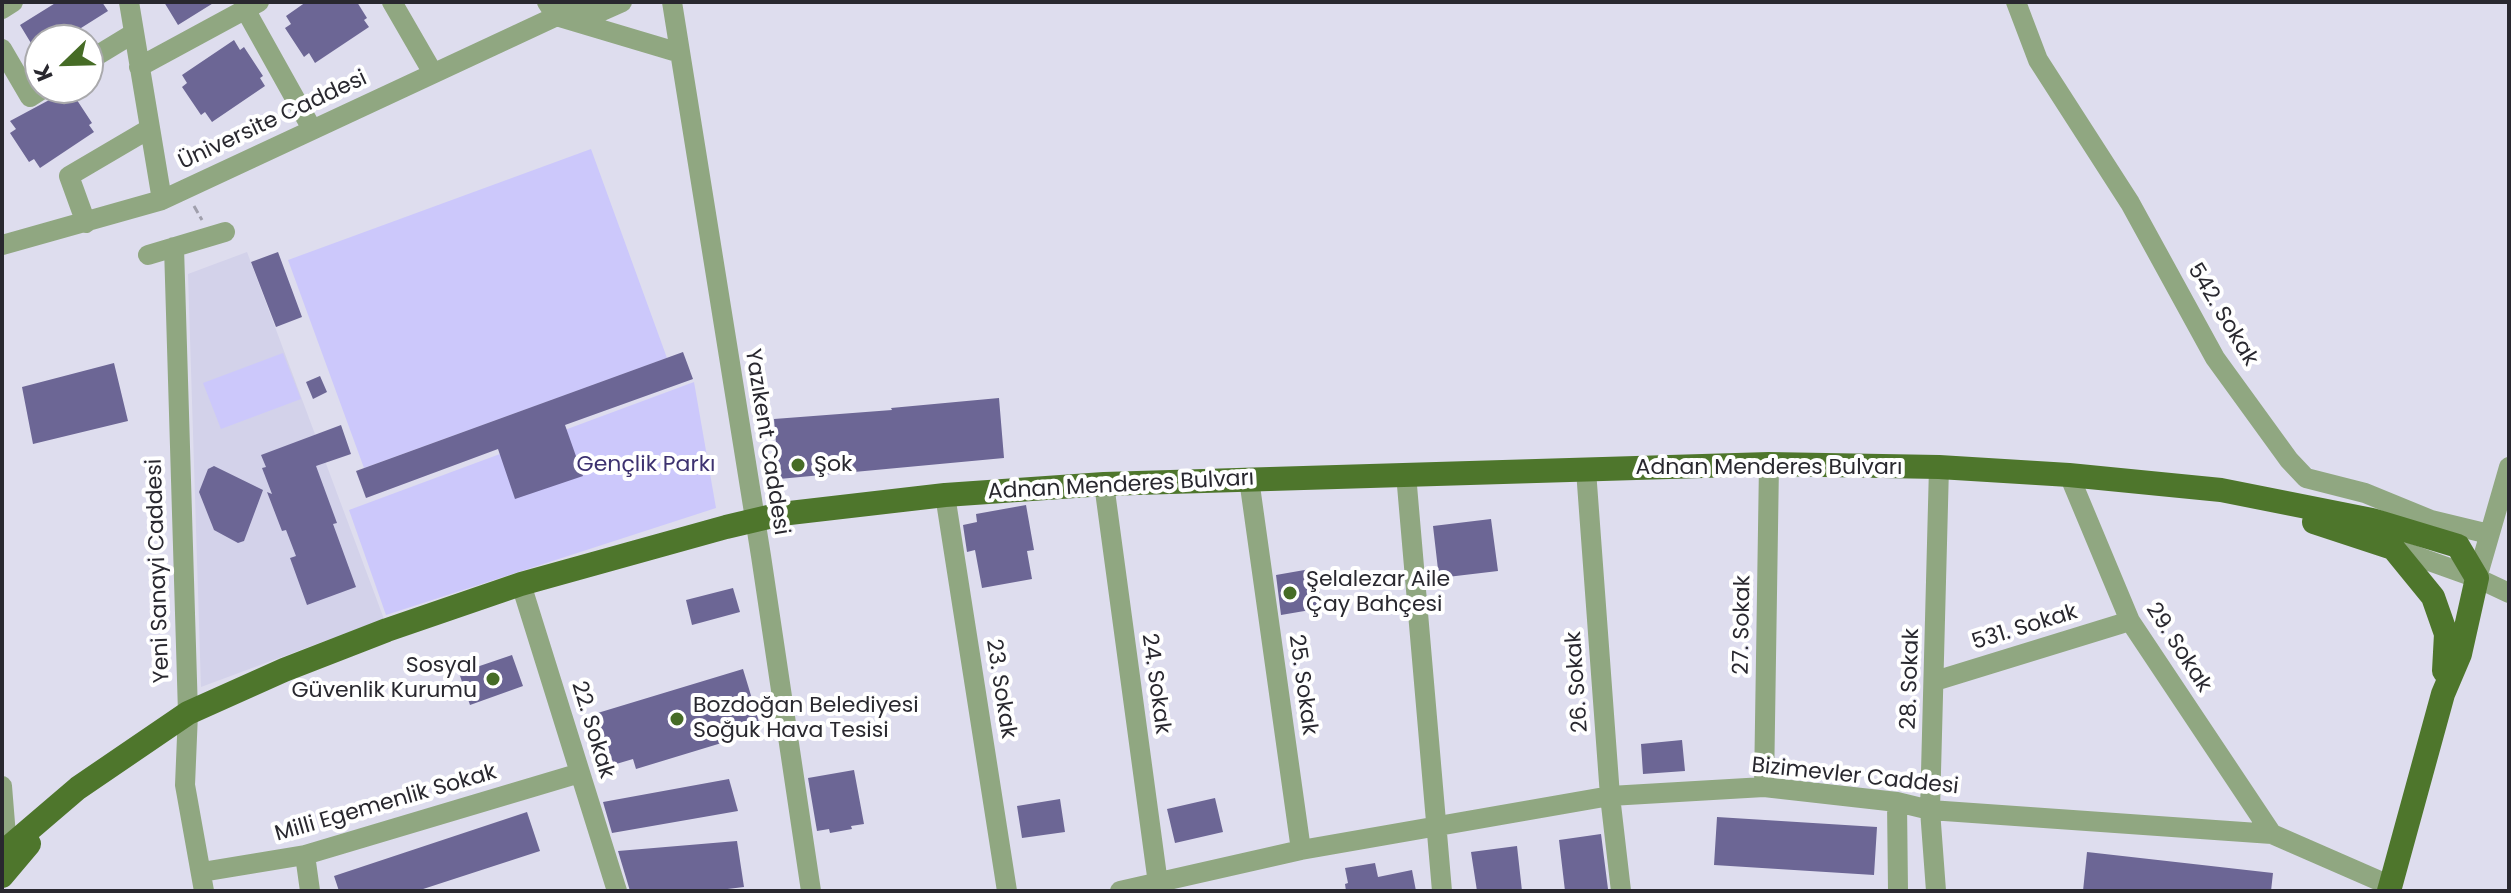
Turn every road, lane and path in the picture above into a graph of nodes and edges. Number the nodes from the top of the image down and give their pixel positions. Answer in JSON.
{"nodes":[{"id":1,"x":13,"y":2,"type":"edge"},
{"id":2,"x":129,"y":2,"type":"edge"},
{"id":3,"x":392,"y":2,"type":"edge"},
{"id":4,"x":587,"y":2,"type":"edge"},
{"id":5,"x":622,"y":2,"type":"edge"},
{"id":6,"x":672,"y":2,"type":"edge"},
{"id":7,"x":2016,"y":2,"type":"edge"},
{"id":8,"x":252,"y":6,"type":"edge"},
{"id":9,"x":2,"y":9,"type":"edge"},
{"id":10,"x":552,"y":9,"type":"edge"},
{"id":11,"x":577,"y":22,"type":"junction"},
{"id":12,"x":134,"y":33,"type":"junction"},
{"id":13,"x":2,"y":49,"type":"edge"},
{"id":14,"x":104,"y":51,"type":"edge"},
{"id":15,"x":680,"y":53,"type":"junction"},
{"id":16,"x":139,"y":67,"type":"junction"},
{"id":17,"x":433,"y":73,"type":"junction"},
{"id":18,"x":24,"y":87,"type":"edge"},
{"id":19,"x":149,"y":129,"type":"junction"},
{"id":20,"x":312,"y":129,"type":"junction"},
{"id":21,"x":204,"y":180,"type":"junction"},
{"id":22,"x":162,"y":200,"type":"junction"},
{"id":23,"x":86,"y":223,"type":"junction"},
{"id":24,"x":225,"y":232,"type":"joint"},
{"id":25,"x":2,"y":245,"type":"edge"},
{"id":26,"x":174,"y":247,"type":"junction"},
{"id":27,"x":148,"y":255,"type":"dead end"},
{"id":28,"x":1769,"y":464,"type":"junction"},
{"id":29,"x":1939,"y":467,"type":"junction"},
{"id":30,"x":2509,"y":467,"type":"edge"},
{"id":31,"x":1586,"y":470,"type":"junction"},
{"id":32,"x":1406,"y":474,"type":"junction"},
{"id":33,"x":2069,"y":475,"type":"junction"},
{"id":34,"x":1249,"y":479,"type":"junction"},
{"id":35,"x":1104,"y":484,"type":"junction"},
{"id":36,"x":2221,"y":490,"type":"junction"},
{"id":37,"x":945,"y":495,"type":"junction"},
{"id":38,"x":754,"y":520,"type":"junction"},
{"id":39,"x":2489,"y":534,"type":"junction"},
{"id":40,"x":2393,"y":548,"type":"junction"},
{"id":41,"x":2477,"y":578,"type":"junction"},
{"id":42,"x":521,"y":584,"type":"junction"},
{"id":43,"x":2509,"y":593,"type":"edge"},
{"id":44,"x":2130,"y":621,"type":"junction"},
{"id":45,"x":1935,"y":681,"type":"junction"},
{"id":46,"x":2443,"y":694,"type":"junction"},
{"id":47,"x":188,"y":713,"type":"junction"},
{"id":48,"x":580,"y":773,"type":"junction"},
{"id":49,"x":2,"y":786,"type":"edge"},
{"id":50,"x":1764,"y":787,"type":"junction"},
{"id":51,"x":78,"y":788,"type":"junction"},
{"id":52,"x":1610,"y":796,"type":"junction"},
{"id":53,"x":1897,"y":802,"type":"junction"},
{"id":54,"x":1930,"y":810,"type":"junction"},
{"id":55,"x":1435,"y":827,"type":"junction"},
{"id":56,"x":2272,"y":834,"type":"junction"},
{"id":57,"x":1301,"y":850,"type":"junction"},
{"id":58,"x":4,"y":851,"type":"edge"},
{"id":59,"x":305,"y":855,"type":"junction"},
{"id":60,"x":2,"y":876,"type":"edge"},
{"id":61,"x":203,"y":881,"type":"edge"},
{"id":62,"x":1158,"y":886,"type":"edge"},
{"id":63,"x":2390,"y":888,"type":"edge"},
{"id":64,"x":310,"y":891,"type":"edge"},
{"id":65,"x":617,"y":891,"type":"edge"},
{"id":66,"x":811,"y":891,"type":"edge"},
{"id":67,"x":1007,"y":891,"type":"edge"},
{"id":68,"x":1120,"y":891,"type":"edge"},
{"id":69,"x":1442,"y":891,"type":"edge"},
{"id":70,"x":1621,"y":891,"type":"edge"},
{"id":71,"x":1898,"y":891,"type":"edge"},
{"id":72,"x":1936,"y":891,"type":"edge"}],
"edges":[{"from":1,"to":9,"type":"street"},
{"from":2,"to":12,"type":"street"},
{"from":3,"to":17,"type":"street"},
{"from":4,"to":10,"type":"street","name":"Üniversite Caddesi"},
{"from":5,"to":11,"type":"street"},
{"from":6,"to":15,"type":"street","name":"Yazıkent Caddesi"},
{"from":7,"to":39,"type":"street","name":"542. Sokak"},
{"from":8,"to":16,"type":"street"},
{"from":8,"to":20,"type":"street"},
{"from":10,"to":11,"type":"street"},
{"from":10,"to":17,"type":"street","name":"Üniversite Caddesi"},
{"from":11,"to":15,"type":"street"},
{"from":12,"to":14,"type":"street"},
{"from":12,"to":16,"type":"street"},
{"from":13,"to":18,"type":"street"},
{"from":15,"to":38,"type":"street","name":"Yazıkent Caddesi"},
{"from":16,"to":19,"type":"street"},
{"from":17,"to":20,"type":"street","name":"Üniversite Caddesi"},
{"from":19,"to":22,"type":"street"},
{"from":19,"to":23,"type":"street"},
{"from":20,"to":21,"type":"street","name":"Üniversite Caddesi"},
{"from":21,"to":22,"type":"street","name":"Üniversite Caddesi"},
{"from":21,"to":24,"type":"path"},
{"from":22,"to":23,"type":"street","name":"Üniversite Caddesi"},
{"from":23,"to":25,"type":"street","name":"Üniversite Caddesi"},
{"from":24,"to":26,"type":"street"},
{"from":26,"to":27,"type":"street"},
{"from":26,"to":47,"type":"street","name":"Yeni Sanayi Caddesi"},
{"from":28,"to":29,"type":"main road","name":"Adnan Menderes Bulvarı"},
{"from":28,"to":31,"type":"main road","name":"Adnan Menderes Bulvarı"},
{"from":28,"to":50,"type":"street","name":"27. Sokak"},
{"from":29,"to":33,"type":"main road","name":"Adnan Menderes Bulvarı"},
{"from":29,"to":45,"type":"street","name":"28. Sokak"},
{"from":30,"to":39,"type":"street"},
{"from":31,"to":32,"type":"main road","name":"Adnan Menderes Bulvarı"},
{"from":31,"to":52,"type":"street","name":"26. Sokak"},
{"from":32,"to":34,"type":"main road","name":"Adnan Menderes Bulvarı"},
{"from":32,"to":55,"type":"street"},
{"from":33,"to":36,"type":"main road","name":"Adnan Menderes Bulvarı"},
{"from":33,"to":44,"type":"street","name":"29. Sokak"},
{"from":34,"to":35,"type":"main road","name":"Adnan Menderes Bulvarı"},
{"from":34,"to":57,"type":"street","name":"25. Sokak"},
{"from":35,"to":37,"type":"main road","name":"Adnan Menderes Bulvarı"},
{"from":35,"to":62,"type":"street","name":"24. Sokak"},
{"from":36,"to":40,"type":"main road","name":"Adnan Menderes Bulvarı"},
{"from":36,"to":41,"type":"main road","name":"Adnan Menderes Bulvarı"},
{"from":37,"to":38,"type":"main road","name":"Adnan Menderes Bulvarı"},
{"from":37,"to":67,"type":"street","name":"23. Sokak"},
{"from":38,"to":42,"type":"main road","name":"Adnan Menderes Bulvarı"},
{"from":38,"to":66,"type":"street","name":"Yazıkent Caddesi"},
{"from":39,"to":41,"type":"street"},
{"from":40,"to":41,"type":"street","name":"Adnan Menderes Bulvarı"},
{"from":40,"to":46,"type":"main road"},
{"from":41,"to":43,"type":"street"},
{"from":41,"to":46,"type":"main road"},
{"from":42,"to":47,"type":"main road","name":"Adnan Menderes Bulvarı"},
{"from":42,"to":48,"type":"street","name":"22. Sokak"},
{"from":44,"to":45,"type":"street","name":"531. Sokak"},
{"from":44,"to":56,"type":"street","name":"29. Sokak"},
{"from":45,"to":54,"type":"street","name":"28. Sokak"},
{"from":46,"to":63,"type":"main road"},
{"from":47,"to":51,"type":"main road","name":"Adnan Menderes Bulvarı"},
{"from":47,"to":61,"type":"street","name":"Yeni Sanayi Caddesi"},
{"from":48,"to":59,"type":"street","name":"Milli Egemenlik Sokak"},
{"from":48,"to":65,"type":"street","name":"22. Sokak"},
{"from":49,"to":58,"type":"street"},
{"from":50,"to":52,"type":"street","name":"Bizimevler Caddesi"},
{"from":50,"to":53,"type":"street","name":"Bizimevler Caddesi"},
{"from":51,"to":58,"type":"main road","name":"Adnan Menderes Bulvarı"},
{"from":51,"to":60,"type":"main road","name":"Adnan Menderes Bulvarı"},
{"from":52,"to":55,"type":"street","name":"Bizimevler Caddesi"},
{"from":52,"to":70,"type":"street","name":"26. Sokak"},
{"from":53,"to":54,"type":"street","name":"Bizimevler Caddesi"},
{"from":53,"to":71,"type":"street"},
{"from":54,"to":56,"type":"street","name":"Bizimevler Caddesi"},
{"from":54,"to":72,"type":"street","name":"28. Sokak"},
{"from":55,"to":57,"type":"street","name":"Bizimevler Caddesi"},
{"from":55,"to":69,"type":"street"},
{"from":56,"to":63,"type":"street","name":"Bizimevler Caddesi"},
{"from":57,"to":62,"type":"street","name":"Bizimevler Caddesi"},
{"from":59,"to":61,"type":"street","name":"Milli Egemenlik Sokak"},
{"from":59,"to":64,"type":"street"},
{"from":62,"to":68,"type":"street","name":"Bizimevler Caddesi"}]}
